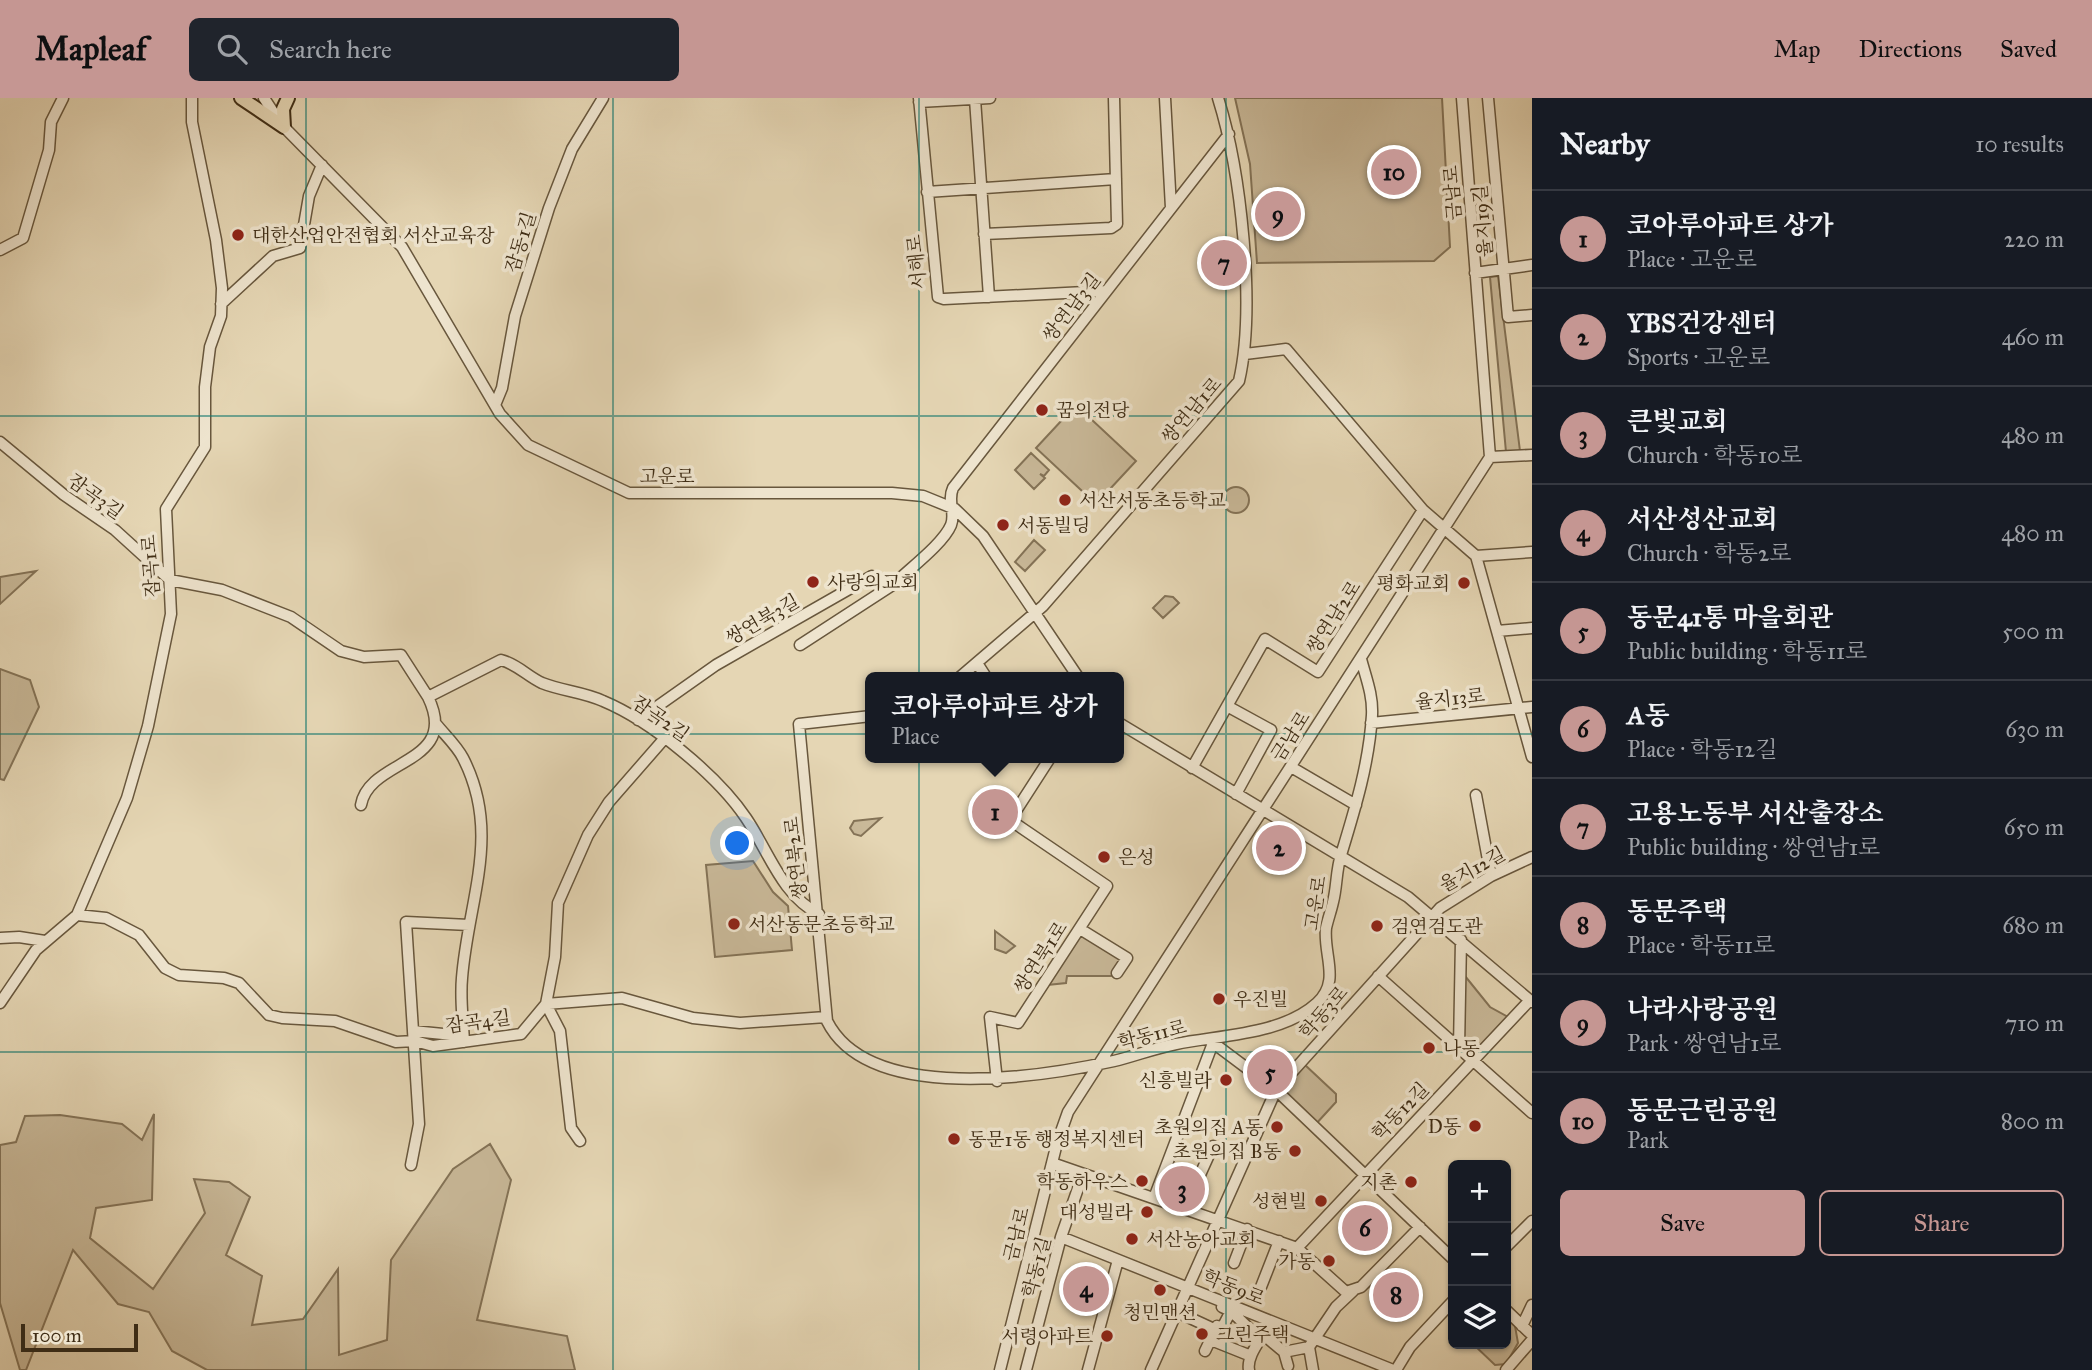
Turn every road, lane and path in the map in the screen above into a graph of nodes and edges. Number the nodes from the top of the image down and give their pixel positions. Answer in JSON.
{"nodes":[{"id":1,"x":64,"y":98,"type":"edge"},
{"id":2,"x":191,"y":98,"type":"edge"},
{"id":3,"x":241,"y":98,"type":"edge"},
{"id":4,"x":264,"y":98,"type":"edge"},
{"id":5,"x":288,"y":98,"type":"edge"},
{"id":6,"x":603,"y":98,"type":"edge"},
{"id":7,"x":990,"y":98,"type":"edge"},
{"id":8,"x":1114,"y":98,"type":"edge"},
{"id":9,"x":1165,"y":98,"type":"edge"},
{"id":10,"x":1218,"y":98,"type":"edge"},
{"id":11,"x":1462,"y":98,"type":"edge"},
{"id":12,"x":1489,"y":98,"type":"edge"},
{"id":13,"x":975,"y":99,"type":"edge"},
{"id":14,"x":919,"y":100,"type":"edge"},
{"id":15,"x":284,"y":127,"type":"junction"},
{"id":16,"x":1229,"y":134,"type":"junction"},
{"id":17,"x":322,"y":165,"type":"junction"},
{"id":18,"x":1116,"y":179,"type":"junction"},
{"id":19,"x":981,"y":188,"type":"junction"},
{"id":20,"x":927,"y":192,"type":"junction"},
{"id":21,"x":1171,"y":208,"type":"junction"},
{"id":22,"x":984,"y":234,"type":"junction"},
{"id":23,"x":0,"y":250,"type":"edge"},
{"id":24,"x":1532,"y":265,"type":"edge"},
{"id":25,"x":1503,"y":269,"type":"junction"},
{"id":26,"x":1475,"y":273,"type":"junction"},
{"id":27,"x":1105,"y":291,"type":"junction"},
{"id":28,"x":989,"y":297,"type":"junction"},
{"id":29,"x":221,"y":304,"type":"junction"},
{"id":30,"x":1532,"y":315,"type":"edge"},
{"id":31,"x":1245,"y":354,"type":"junction"},
{"id":32,"x":495,"y":405,"type":"junction"},
{"id":33,"x":0,"y":442,"type":"edge"},
{"id":34,"x":1532,"y":455,"type":"edge"},
{"id":35,"x":1490,"y":457,"type":"junction"},
{"id":36,"x":951,"y":506,"type":"junction"},
{"id":37,"x":1423,"y":510,"type":"junction"},
{"id":38,"x":1444,"y":528,"type":"junction"},
{"id":39,"x":1532,"y":552,"type":"edge"},
{"id":40,"x":1476,"y":556,"type":"junction"},
{"id":41,"x":170,"y":580,"type":"junction"},
{"id":42,"x":894,"y":584,"type":"junction"},
{"id":43,"x":1036,"y":614,"type":"junction"},
{"id":44,"x":1532,"y":628,"type":"edge"},
{"id":45,"x":1497,"y":631,"type":"junction"},
{"id":46,"x":800,"y":645,"type":"dead end"},
{"id":47,"x":1361,"y":659,"type":"junction"},
{"id":48,"x":977,"y":663,"type":"junction"},
{"id":49,"x":966,"y":672,"type":"edge"},
{"id":50,"x":983,"y":672,"type":"edge"},
{"id":51,"x":1075,"y":672,"type":"edge"},
{"id":52,"x":428,"y":698,"type":"junction"},
{"id":53,"x":1227,"y":706,"type":"junction"},
{"id":54,"x":1532,"y":707,"type":"edge"},
{"id":55,"x":1518,"y":709,"type":"junction"},
{"id":56,"x":865,"y":717,"type":"edge"},
{"id":57,"x":638,"y":720,"type":"junction"},
{"id":58,"x":1371,"y":723,"type":"junction"},
{"id":59,"x":436,"y":724,"type":"junction"},
{"id":60,"x":1124,"y":726,"type":"edge"},
{"id":61,"x":664,"y":739,"type":"junction"},
{"id":62,"x":1532,"y":757,"type":"edge"},
{"id":63,"x":1044,"y":763,"type":"edge"},
{"id":64,"x":1292,"y":767,"type":"junction"},
{"id":65,"x":1192,"y":768,"type":"junction"},
{"id":66,"x":1236,"y":794,"type":"junction"},
{"id":67,"x":1476,"y":795,"type":"dead end"},
{"id":68,"x":361,"y":805,"type":"dead end"},
{"id":69,"x":1356,"y":805,"type":"junction"},
{"id":70,"x":1263,"y":811,"type":"junction"},
{"id":71,"x":1340,"y":857,"type":"junction"},
{"id":72,"x":1532,"y":857,"type":"edge"},
{"id":73,"x":1491,"y":876,"type":"junction"},
{"id":74,"x":818,"y":914,"type":"junction"},
{"id":75,"x":77,"y":915,"type":"junction"},
{"id":76,"x":1433,"y":916,"type":"junction"},
{"id":77,"x":469,"y":925,"type":"junction"},
{"id":78,"x":1080,"y":929,"type":"junction"},
{"id":79,"x":0,"y":939,"type":"edge"},
{"id":80,"x":1461,"y":940,"type":"junction"},
{"id":81,"x":45,"y":941,"type":"junction"},
{"id":82,"x":1117,"y":973,"type":"dead end"},
{"id":83,"x":1378,"y":976,"type":"junction"},
{"id":84,"x":1531,"y":1001,"type":"edge"},
{"id":85,"x":0,"y":1003,"type":"edge"},
{"id":86,"x":546,"y":1004,"type":"junction"},
{"id":87,"x":826,"y":1017,"type":"junction"},
{"id":88,"x":413,"y":1036,"type":"junction"},
{"id":89,"x":463,"y":1039,"type":"junction"},
{"id":90,"x":1211,"y":1041,"type":"junction"},
{"id":91,"x":1459,"y":1048,"type":"junction"},
{"id":92,"x":1472,"y":1060,"type":"junction"},
{"id":93,"x":1098,"y":1064,"type":"junction"},
{"id":94,"x":997,"y":1081,"type":"junction"},
{"id":95,"x":1276,"y":1090,"type":"junction"},
{"id":96,"x":1532,"y":1112,"type":"edge"},
{"id":97,"x":580,"y":1142,"type":"dead end"},
{"id":98,"x":1213,"y":1146,"type":"dead end"},
{"id":99,"x":1052,"y":1163,"type":"junction"},
{"id":100,"x":411,"y":1165,"type":"dead end"},
{"id":101,"x":1083,"y":1174,"type":"junction"},
{"id":102,"x":1367,"y":1176,"type":"junction"},
{"id":103,"x":1154,"y":1198,"type":"junction"},
{"id":104,"x":1185,"y":1208,"type":"junction"},
{"id":105,"x":1220,"y":1220,"type":"junction"},
{"id":106,"x":1532,"y":1221,"type":"edge"},
{"id":107,"x":1420,"y":1227,"type":"junction"},
{"id":108,"x":1247,"y":1229,"type":"junction"},
{"id":109,"x":1061,"y":1237,"type":"junction"},
{"id":110,"x":1279,"y":1241,"type":"junction"},
{"id":111,"x":1511,"y":1242,"type":"edge"},
{"id":112,"x":1297,"y":1248,"type":"junction"},
{"id":113,"x":1448,"y":1254,"type":"edge"},
{"id":114,"x":1118,"y":1260,"type":"junction"},
{"id":115,"x":1234,"y":1263,"type":"dead end"},
{"id":116,"x":1188,"y":1288,"type":"junction"},
{"id":117,"x":1259,"y":1292,"type":"dead end"},
{"id":118,"x":1351,"y":1292,"type":"junction"},
{"id":119,"x":1532,"y":1305,"type":"edge"},
{"id":120,"x":1448,"y":1306,"type":"edge"},
{"id":121,"x":1232,"y":1308,"type":"junction"},
{"id":122,"x":1177,"y":1312,"type":"junction"},
{"id":123,"x":1511,"y":1315,"type":"edge"},
{"id":124,"x":1270,"y":1321,"type":"junction"},
{"id":125,"x":1522,"y":1326,"type":"junction"},
{"id":126,"x":1216,"y":1329,"type":"junction"},
{"id":127,"x":1532,"y":1335,"type":"edge"},
{"id":128,"x":1263,"y":1338,"type":"junction"},
{"id":129,"x":1211,"y":1340,"type":"junction"},
{"id":130,"x":1532,"y":1340,"type":"edge"},
{"id":131,"x":1312,"y":1343,"type":"junction"},
{"id":132,"x":1205,"y":1351,"type":"dead end"},
{"id":133,"x":1284,"y":1352,"type":"junction"},
{"id":134,"x":1251,"y":1356,"type":"junction"},
{"id":135,"x":1373,"y":1362,"type":"junction"},
{"id":136,"x":1288,"y":1366,"type":"dead end"},
{"id":137,"x":1000,"y":1370,"type":"edge"},
{"id":138,"x":1027,"y":1370,"type":"edge"},
{"id":139,"x":1088,"y":1370,"type":"edge"},
{"id":140,"x":1151,"y":1370,"type":"edge"},
{"id":141,"x":1249,"y":1370,"type":"edge"},
{"id":142,"x":1312,"y":1370,"type":"edge"},
{"id":143,"x":1365,"y":1370,"type":"edge"},
{"id":144,"x":1395,"y":1370,"type":"edge"},
{"id":145,"x":1506,"y":1370,"type":"edge"}],
"edges":[{"from":1,"to":23,"type":"street"},
{"from":2,"to":29,"type":"street","name":"잠곡1로"},
{"from":3,"to":15,"type":"main road"},
{"from":4,"to":15,"type":"street","name":"고운로"},
{"from":5,"to":15,"type":"main road"},
{"from":6,"to":32,"type":"street","name":"잠동1길"},
{"from":7,"to":13,"type":"street"},
{"from":8,"to":18,"type":"street"},
{"from":9,"to":21,"type":"street"},
{"from":10,"to":16,"type":"street","name":"쌍연남1로"},
{"from":11,"to":26,"type":"street","name":"금남로"},
{"from":12,"to":25,"type":"street","name":"율지19길"},
{"from":13,"to":14,"type":"street"},
{"from":13,"to":19,"type":"street"},
{"from":14,"to":20,"type":"street","name":"서해로"},
{"from":15,"to":17,"type":"street","name":"고운로"},
{"from":16,"to":21,"type":"street","name":"쌍연남3길"},
{"from":16,"to":31,"type":"street","name":"쌍연남1로"},
{"from":17,"to":29,"type":"street"},
{"from":17,"to":32,"type":"street","name":"고운로"},
{"from":18,"to":19,"type":"street"},
{"from":18,"to":22,"type":"street"},
{"from":19,"to":20,"type":"street"},
{"from":19,"to":22,"type":"street"},
{"from":20,"to":28,"type":"street","name":"서해로"},
{"from":21,"to":27,"type":"street","name":"쌍연남3길"},
{"from":22,"to":28,"type":"street"},
{"from":24,"to":25,"type":"street"},
{"from":25,"to":26,"type":"street"},
{"from":25,"to":30,"type":"street","name":"율지19길"},
{"from":26,"to":35,"type":"street","name":"금남로"},
{"from":27,"to":28,"type":"street","name":"서해로"},
{"from":27,"to":36,"type":"street","name":"쌍연남3길"},
{"from":29,"to":41,"type":"street","name":"잠곡1로"},
{"from":31,"to":37,"type":"street"},
{"from":31,"to":43,"type":"street","name":"쌍연남1로"},
{"from":32,"to":36,"type":"street","name":"고운로"},
{"from":33,"to":41,"type":"street","name":"잠곡3길"},
{"from":34,"to":35,"type":"street"},
{"from":35,"to":38,"type":"street","name":"금남로"},
{"from":36,"to":42,"type":"street"},
{"from":36,"to":43,"type":"street","name":"고운로"},
{"from":37,"to":38,"type":"street"},
{"from":37,"to":53,"type":"street","name":"쌍연남2로"},
{"from":38,"to":40,"type":"street"},
{"from":38,"to":47,"type":"street","name":"금남로"},
{"from":39,"to":40,"type":"street"},
{"from":40,"to":45,"type":"street"},
{"from":41,"to":52,"type":"street"},
{"from":41,"to":75,"type":"street","name":"잠곡1로"},
{"from":42,"to":46,"type":"street"},
{"from":42,"to":57,"type":"street","name":"쌍연북3길"},
{"from":43,"to":48,"type":"street","name":"쌍연남1로"},
{"from":43,"to":51,"type":"street","name":"고운로"},
{"from":44,"to":45,"type":"street"},
{"from":45,"to":55,"type":"street"},
{"from":47,"to":58,"type":"street"},
{"from":47,"to":64,"type":"street","name":"금남로"},
{"from":48,"to":49,"type":"street"},
{"from":48,"to":50,"type":"street"},
{"from":52,"to":57,"type":"street","name":"잠곡2길"},
{"from":52,"to":59,"type":"street"},
{"from":53,"to":65,"type":"street","name":"쌍연남2로"},
{"from":53,"to":66,"type":"street"},
{"from":54,"to":55,"type":"street","name":"율지13로"},
{"from":55,"to":58,"type":"street","name":"율지13로"},
{"from":55,"to":62,"type":"street"},
{"from":56,"to":74,"type":"street","name":"쌍연북2로"},
{"from":57,"to":61,"type":"street","name":"잠곡2길"},
{"from":58,"to":69,"type":"street","name":"고운로"},
{"from":59,"to":68,"type":"street"},
{"from":59,"to":77,"type":"street"},
{"from":60,"to":65,"type":"street","name":"고운로"},
{"from":61,"to":74,"type":"street","name":"잠곡2길"},
{"from":61,"to":86,"type":"street"},
{"from":63,"to":78,"type":"street","name":"쌍연북1로"},
{"from":64,"to":69,"type":"street"},
{"from":64,"to":70,"type":"street","name":"금남로"},
{"from":65,"to":66,"type":"street","name":"고운로"},
{"from":66,"to":70,"type":"street","name":"고운로"},
{"from":67,"to":73,"type":"street"},
{"from":69,"to":71,"type":"street","name":"고운로"},
{"from":70,"to":71,"type":"street","name":"고운로"},
{"from":70,"to":93,"type":"street","name":"금남로"},
{"from":71,"to":76,"type":"street","name":"고운로"},
{"from":71,"to":90,"type":"street","name":"고운로"},
{"from":72,"to":73,"type":"street","name":"율지12길"},
{"from":73,"to":76,"type":"street","name":"율지12길"},
{"from":74,"to":87,"type":"street","name":"쌍연북2로"},
{"from":75,"to":81,"type":"street","name":"잠곡1로"},
{"from":75,"to":88,"type":"street","name":"잠곡4길"},
{"from":76,"to":80,"type":"street","name":"고운로"},
{"from":76,"to":83,"type":"street","name":"학동3로"},
{"from":77,"to":88,"type":"street"},
{"from":77,"to":89,"type":"street"},
{"from":78,"to":82,"type":"street"},
{"from":78,"to":94,"type":"street","name":"쌍연북1로"},
{"from":79,"to":81,"type":"street"},
{"from":80,"to":84,"type":"street","name":"고운로"},
{"from":80,"to":91,"type":"street"},
{"from":81,"to":85,"type":"street","name":"잠곡1로"},
{"from":83,"to":91,"type":"street"},
{"from":83,"to":95,"type":"street","name":"학동3로"},
{"from":84,"to":92,"type":"street","name":"학동12길"},
{"from":86,"to":87,"type":"street"},
{"from":86,"to":89,"type":"street","name":"잠곡4길"},
{"from":86,"to":97,"type":"street"},
{"from":87,"to":94,"type":"street"},
{"from":88,"to":89,"type":"street","name":"잠곡4길"},
{"from":88,"to":100,"type":"street"},
{"from":90,"to":93,"type":"street","name":"학동11로"},
{"from":90,"to":95,"type":"street","name":"학동11로"},
{"from":90,"to":103,"type":"street","name":"학동11로"},
{"from":91,"to":92,"type":"street"},
{"from":92,"to":96,"type":"street"},
{"from":92,"to":102,"type":"street","name":"학동12길"},
{"from":93,"to":94,"type":"street"},
{"from":93,"to":99,"type":"street","name":"금남로"},
{"from":95,"to":102,"type":"street","name":"학동11로"},
{"from":95,"to":105,"type":"street","name":"학동3로"},
{"from":98,"to":104,"type":"street"},
{"from":99,"to":101,"type":"street"},
{"from":99,"to":137,"type":"street","name":"금남로"},
{"from":101,"to":103,"type":"street"},
{"from":101,"to":109,"type":"street","name":"학동1길"},
{"from":102,"to":107,"type":"street","name":"학동11로"},
{"from":102,"to":112,"type":"street","name":"학동12길"},
{"from":103,"to":104,"type":"street"},
{"from":104,"to":105,"type":"street"},
{"from":105,"to":108,"type":"street"},
{"from":105,"to":116,"type":"street","name":"학동3로"},
{"from":106,"to":111,"type":"street"},
{"from":107,"to":113,"type":"street","name":"학동11로"},
{"from":107,"to":118,"type":"street"},
{"from":108,"to":110,"type":"street"},
{"from":108,"to":115,"type":"street"},
{"from":109,"to":114,"type":"street","name":"학동9로"},
{"from":109,"to":138,"type":"street","name":"학동1길"},
{"from":110,"to":112,"type":"street"},
{"from":110,"to":117,"type":"street"},
{"from":112,"to":118,"type":"street"},
{"from":114,"to":116,"type":"street","name":"학동9로"},
{"from":114,"to":139,"type":"street"},
{"from":116,"to":121,"type":"street","name":"학동9로"},
{"from":116,"to":122,"type":"street","name":"학동3로"},
{"from":118,"to":131,"type":"street"},
{"from":119,"to":125,"type":"street"},
{"from":120,"to":144,"type":"street"},
{"from":121,"to":124,"type":"street","name":"학동9로"},
{"from":121,"to":126,"type":"street"},
{"from":121,"to":128,"type":"street"},
{"from":122,"to":126,"type":"street"},
{"from":122,"to":140,"type":"street","name":"학동3로"},
{"from":123,"to":125,"type":"street"},
{"from":124,"to":128,"type":"street"},
{"from":124,"to":131,"type":"street","name":"학동9로"},
{"from":125,"to":127,"type":"street"},
{"from":126,"to":129,"type":"street"},
{"from":128,"to":133,"type":"street"},
{"from":128,"to":134,"type":"street"},
{"from":129,"to":132,"type":"street"},
{"from":129,"to":134,"type":"street"},
{"from":130,"to":145,"type":"street"},
{"from":131,"to":133,"type":"street"},
{"from":131,"to":135,"type":"street","name":"학동9로"},
{"from":131,"to":142,"type":"street"},
{"from":133,"to":136,"type":"street"},
{"from":134,"to":141,"type":"street"},
{"from":135,"to":143,"type":"street"},
{"from":135,"to":144,"type":"street","name":"학동9로"}]}
